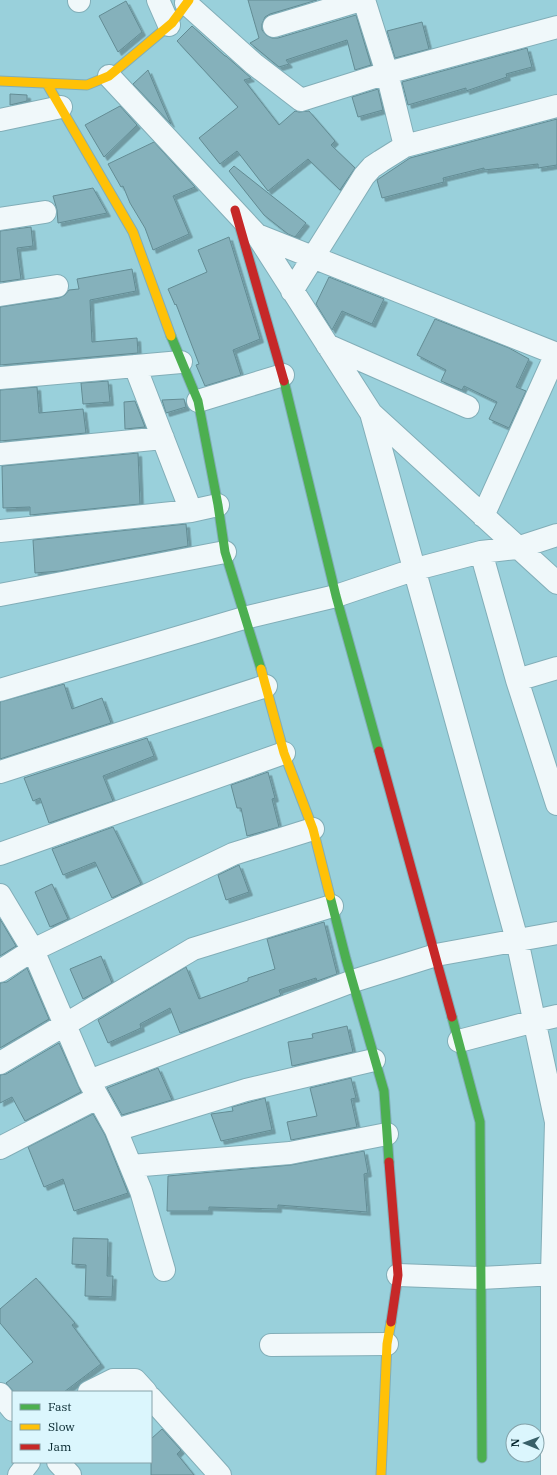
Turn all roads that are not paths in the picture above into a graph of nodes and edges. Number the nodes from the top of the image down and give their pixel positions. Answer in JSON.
{"nodes":[{"id":1,"x":158,"y":0,"type":"edge"},
{"id":2,"x":361,"y":0,"type":"edge"},
{"id":3,"x":364,"y":0,"type":"edge"},
{"id":4,"x":187,"y":2,"type":"edge"},
{"id":5,"x":169,"y":25,"type":"junction"},
{"id":6,"x":274,"y":26,"type":"dead end"},
{"id":7,"x":557,"y":27,"type":"edge"},
{"id":8,"x":387,"y":73,"type":"junction"},
{"id":9,"x":110,"y":76,"type":"junction"},
{"id":10,"x":0,"y":81,"type":"edge"},
{"id":11,"x":47,"y":84,"type":"junction"},
{"id":12,"x":557,"y":106,"type":"edge"},
{"id":13,"x":61,"y":107,"type":"junction"},
{"id":14,"x":0,"y":120,"type":"edge"},
{"id":15,"x":405,"y":146,"type":"junction"},
{"id":16,"x":235,"y":210,"type":"junction"},
{"id":17,"x":45,"y":212,"type":"dead end"},
{"id":18,"x":0,"y":219,"type":"edge"},
{"id":19,"x":257,"y":235,"type":"junction"},
{"id":20,"x":314,"y":257,"type":"junction"},
{"id":21,"x":57,"y":286,"type":"dead end"},
{"id":22,"x":292,"y":290,"type":"junction"},
{"id":23,"x":0,"y":295,"type":"edge"},
{"id":24,"x":327,"y":345,"type":"junction"},
{"id":25,"x":557,"y":354,"type":"edge"},
{"id":26,"x":181,"y":362,"type":"junction"},
{"id":27,"x":136,"y":366,"type":"junction"},
{"id":28,"x":283,"y":375,"type":"junction"},
{"id":29,"x":0,"y":378,"type":"edge"},
{"id":30,"x":198,"y":400,"type":"junction"},
{"id":31,"x":468,"y":407,"type":"dead end"},
{"id":32,"x":372,"y":413,"type":"junction"},
{"id":33,"x":163,"y":438,"type":"junction"},
{"id":34,"x":0,"y":454,"type":"edge"},
{"id":35,"x":218,"y":505,"type":"junction"},
{"id":36,"x":191,"y":511,"type":"junction"},
{"id":37,"x":483,"y":516,"type":"junction"},
{"id":38,"x":0,"y":531,"type":"edge"},
{"id":39,"x":557,"y":535,"type":"edge"},
{"id":40,"x":517,"y":548,"type":"junction"},
{"id":41,"x":225,"y":552,"type":"junction"},
{"id":42,"x":481,"y":552,"type":"junction"},
{"id":43,"x":416,"y":569,"type":"junction"},
{"id":44,"x":557,"y":583,"type":"edge"},
{"id":45,"x":0,"y":595,"type":"edge"},
{"id":46,"x":336,"y":596,"type":"junction"},
{"id":47,"x":244,"y":618,"type":"junction"},
{"id":48,"x":557,"y":668,"type":"edge"},
{"id":49,"x":517,"y":680,"type":"junction"},
{"id":50,"x":266,"y":686,"type":"junction"},
{"id":51,"x":0,"y":690,"type":"edge"},
{"id":52,"x":284,"y":753,"type":"junction"},
{"id":53,"x":0,"y":772,"type":"edge"},
{"id":54,"x":557,"y":804,"type":"edge"},
{"id":55,"x":313,"y":829,"type":"junction"},
{"id":56,"x":0,"y":854,"type":"edge"},
{"id":57,"x":0,"y":895,"type":"edge"},
{"id":58,"x":332,"y":906,"type":"junction"},
{"id":59,"x":557,"y":933,"type":"edge"},
{"id":60,"x":517,"y":940,"type":"junction"},
{"id":61,"x":33,"y":950,"type":"junction"},
{"id":62,"x":436,"y":955,"type":"junction"},
{"id":63,"x":0,"y":971,"type":"edge"},
{"id":64,"x":353,"y":981,"type":"junction"},
{"id":65,"x":557,"y":1016,"type":"edge"},
{"id":66,"x":534,"y":1021,"type":"junction"},
{"id":67,"x":65,"y":1025,"type":"junction"},
{"id":68,"x":459,"y":1041,"type":"junction"},
{"id":69,"x":374,"y":1060,"type":"junction"},
{"id":70,"x":0,"y":1063,"type":"edge"},
{"id":71,"x":93,"y":1090,"type":"junction"},
{"id":72,"x":116,"y":1130,"type":"junction"},
{"id":73,"x":387,"y":1134,"type":"junction"},
{"id":74,"x":0,"y":1148,"type":"edge"},
{"id":75,"x":131,"y":1166,"type":"junction"},
{"id":76,"x":164,"y":1270,"type":"dead end"},
{"id":77,"x":554,"y":1274,"type":"edge"},
{"id":78,"x":398,"y":1275,"type":"junction"},
{"id":79,"x":480,"y":1278,"type":"junction"},
{"id":80,"x":271,"y":1344,"type":"dead end"},
{"id":81,"x":387,"y":1344,"type":"junction"},
{"id":82,"x":91,"y":1391,"type":"edge"},
{"id":83,"x":145,"y":1391,"type":"edge"},
{"id":84,"x":0,"y":1394,"type":"edge"},
{"id":85,"x":152,"y":1399,"type":"edge"},
{"id":86,"x":12,"y":1409,"type":"edge"},
{"id":87,"x":482,"y":1458,"type":"dead end"},
{"id":88,"x":28,"y":1463,"type":"edge"},
{"id":89,"x":59,"y":1463,"type":"edge"},
{"id":90,"x":20,"y":1475,"type":"edge"},
{"id":91,"x":70,"y":1475,"type":"edge"},
{"id":92,"x":220,"y":1475,"type":"edge"},
{"id":93,"x":381,"y":1475,"type":"edge"},
{"id":94,"x":552,"y":1475,"type":"edge"}],
"edges":[{"from":1,"to":5,"type":"street"},
{"from":2,"to":6,"type":"street"},
{"from":3,"to":8,"type":"street"},
{"from":4,"to":5,"type":"street"},
{"from":4,"to":8,"type":"street"},
{"from":5,"to":9,"type":"street"},
{"from":7,"to":8,"type":"street"},
{"from":8,"to":15,"type":"street"},
{"from":9,"to":11,"type":"street"},
{"from":9,"to":16,"type":"street"},
{"from":10,"to":11,"type":"street"},
{"from":11,"to":13,"type":"street"},
{"from":12,"to":15,"type":"street"},
{"from":13,"to":14,"type":"street"},
{"from":13,"to":26,"type":"street"},
{"from":15,"to":20,"type":"street"},
{"from":16,"to":19,"type":"street"},
{"from":16,"to":28,"type":"street"},
{"from":17,"to":18,"type":"street"},
{"from":19,"to":20,"type":"street"},
{"from":19,"to":22,"type":"street"},
{"from":20,"to":22,"type":"street"},
{"from":20,"to":25,"type":"street"},
{"from":21,"to":23,"type":"street"},
{"from":22,"to":24,"type":"street"},
{"from":24,"to":31,"type":"street"},
{"from":24,"to":32,"type":"street"},
{"from":25,"to":37,"type":"street"},
{"from":26,"to":27,"type":"street"},
{"from":26,"to":30,"type":"street"},
{"from":27,"to":29,"type":"street"},
{"from":27,"to":33,"type":"street"},
{"from":28,"to":30,"type":"street"},
{"from":28,"to":46,"type":"street"},
{"from":30,"to":35,"type":"street"},
{"from":32,"to":37,"type":"street"},
{"from":32,"to":43,"type":"street"},
{"from":33,"to":34,"type":"street"},
{"from":33,"to":36,"type":"street"},
{"from":35,"to":36,"type":"street"},
{"from":35,"to":41,"type":"street"},
{"from":36,"to":38,"type":"street"},
{"from":37,"to":40,"type":"street"},
{"from":39,"to":40,"type":"street"},
{"from":40,"to":42,"type":"street"},
{"from":40,"to":44,"type":"street"},
{"from":41,"to":45,"type":"street"},
{"from":41,"to":47,"type":"street"},
{"from":42,"to":43,"type":"street"},
{"from":42,"to":49,"type":"street"},
{"from":43,"to":46,"type":"street"},
{"from":43,"to":60,"type":"street"},
{"from":46,"to":47,"type":"street"},
{"from":46,"to":62,"type":"street"},
{"from":47,"to":50,"type":"street"},
{"from":47,"to":51,"type":"street"},
{"from":48,"to":49,"type":"street"},
{"from":49,"to":54,"type":"street"},
{"from":50,"to":52,"type":"street"},
{"from":50,"to":53,"type":"street"},
{"from":52,"to":55,"type":"street"},
{"from":52,"to":56,"type":"street"},
{"from":55,"to":58,"type":"street"},
{"from":55,"to":61,"type":"street"},
{"from":57,"to":61,"type":"street"},
{"from":58,"to":64,"type":"street"},
{"from":58,"to":67,"type":"street"},
{"from":59,"to":60,"type":"street"},
{"from":60,"to":62,"type":"street"},
{"from":60,"to":66,"type":"street"},
{"from":61,"to":63,"type":"street"},
{"from":61,"to":67,"type":"street"},
{"from":62,"to":64,"type":"street"},
{"from":62,"to":68,"type":"street"},
{"from":64,"to":69,"type":"street"},
{"from":64,"to":71,"type":"street"},
{"from":65,"to":66,"type":"street"},
{"from":66,"to":68,"type":"street"},
{"from":66,"to":77,"type":"street"},
{"from":67,"to":70,"type":"street"},
{"from":67,"to":71,"type":"street"},
{"from":68,"to":79,"type":"street"},
{"from":69,"to":72,"type":"street"},
{"from":69,"to":73,"type":"street"},
{"from":71,"to":72,"type":"street"},
{"from":71,"to":74,"type":"street"},
{"from":72,"to":75,"type":"street"},
{"from":73,"to":75,"type":"street"},
{"from":73,"to":78,"type":"street"},
{"from":75,"to":76,"type":"street"},
{"from":77,"to":79,"type":"street"},
{"from":77,"to":94,"type":"street"},
{"from":78,"to":79,"type":"street"},
{"from":78,"to":81,"type":"street"},
{"from":79,"to":87,"type":"street"},
{"from":80,"to":81,"type":"street"},
{"from":81,"to":93,"type":"street"},
{"from":82,"to":83,"type":"street"},
{"from":84,"to":86,"type":"street"},
{"from":85,"to":92,"type":"street"},
{"from":88,"to":90,"type":"street"},
{"from":89,"to":91,"type":"street"}]}
